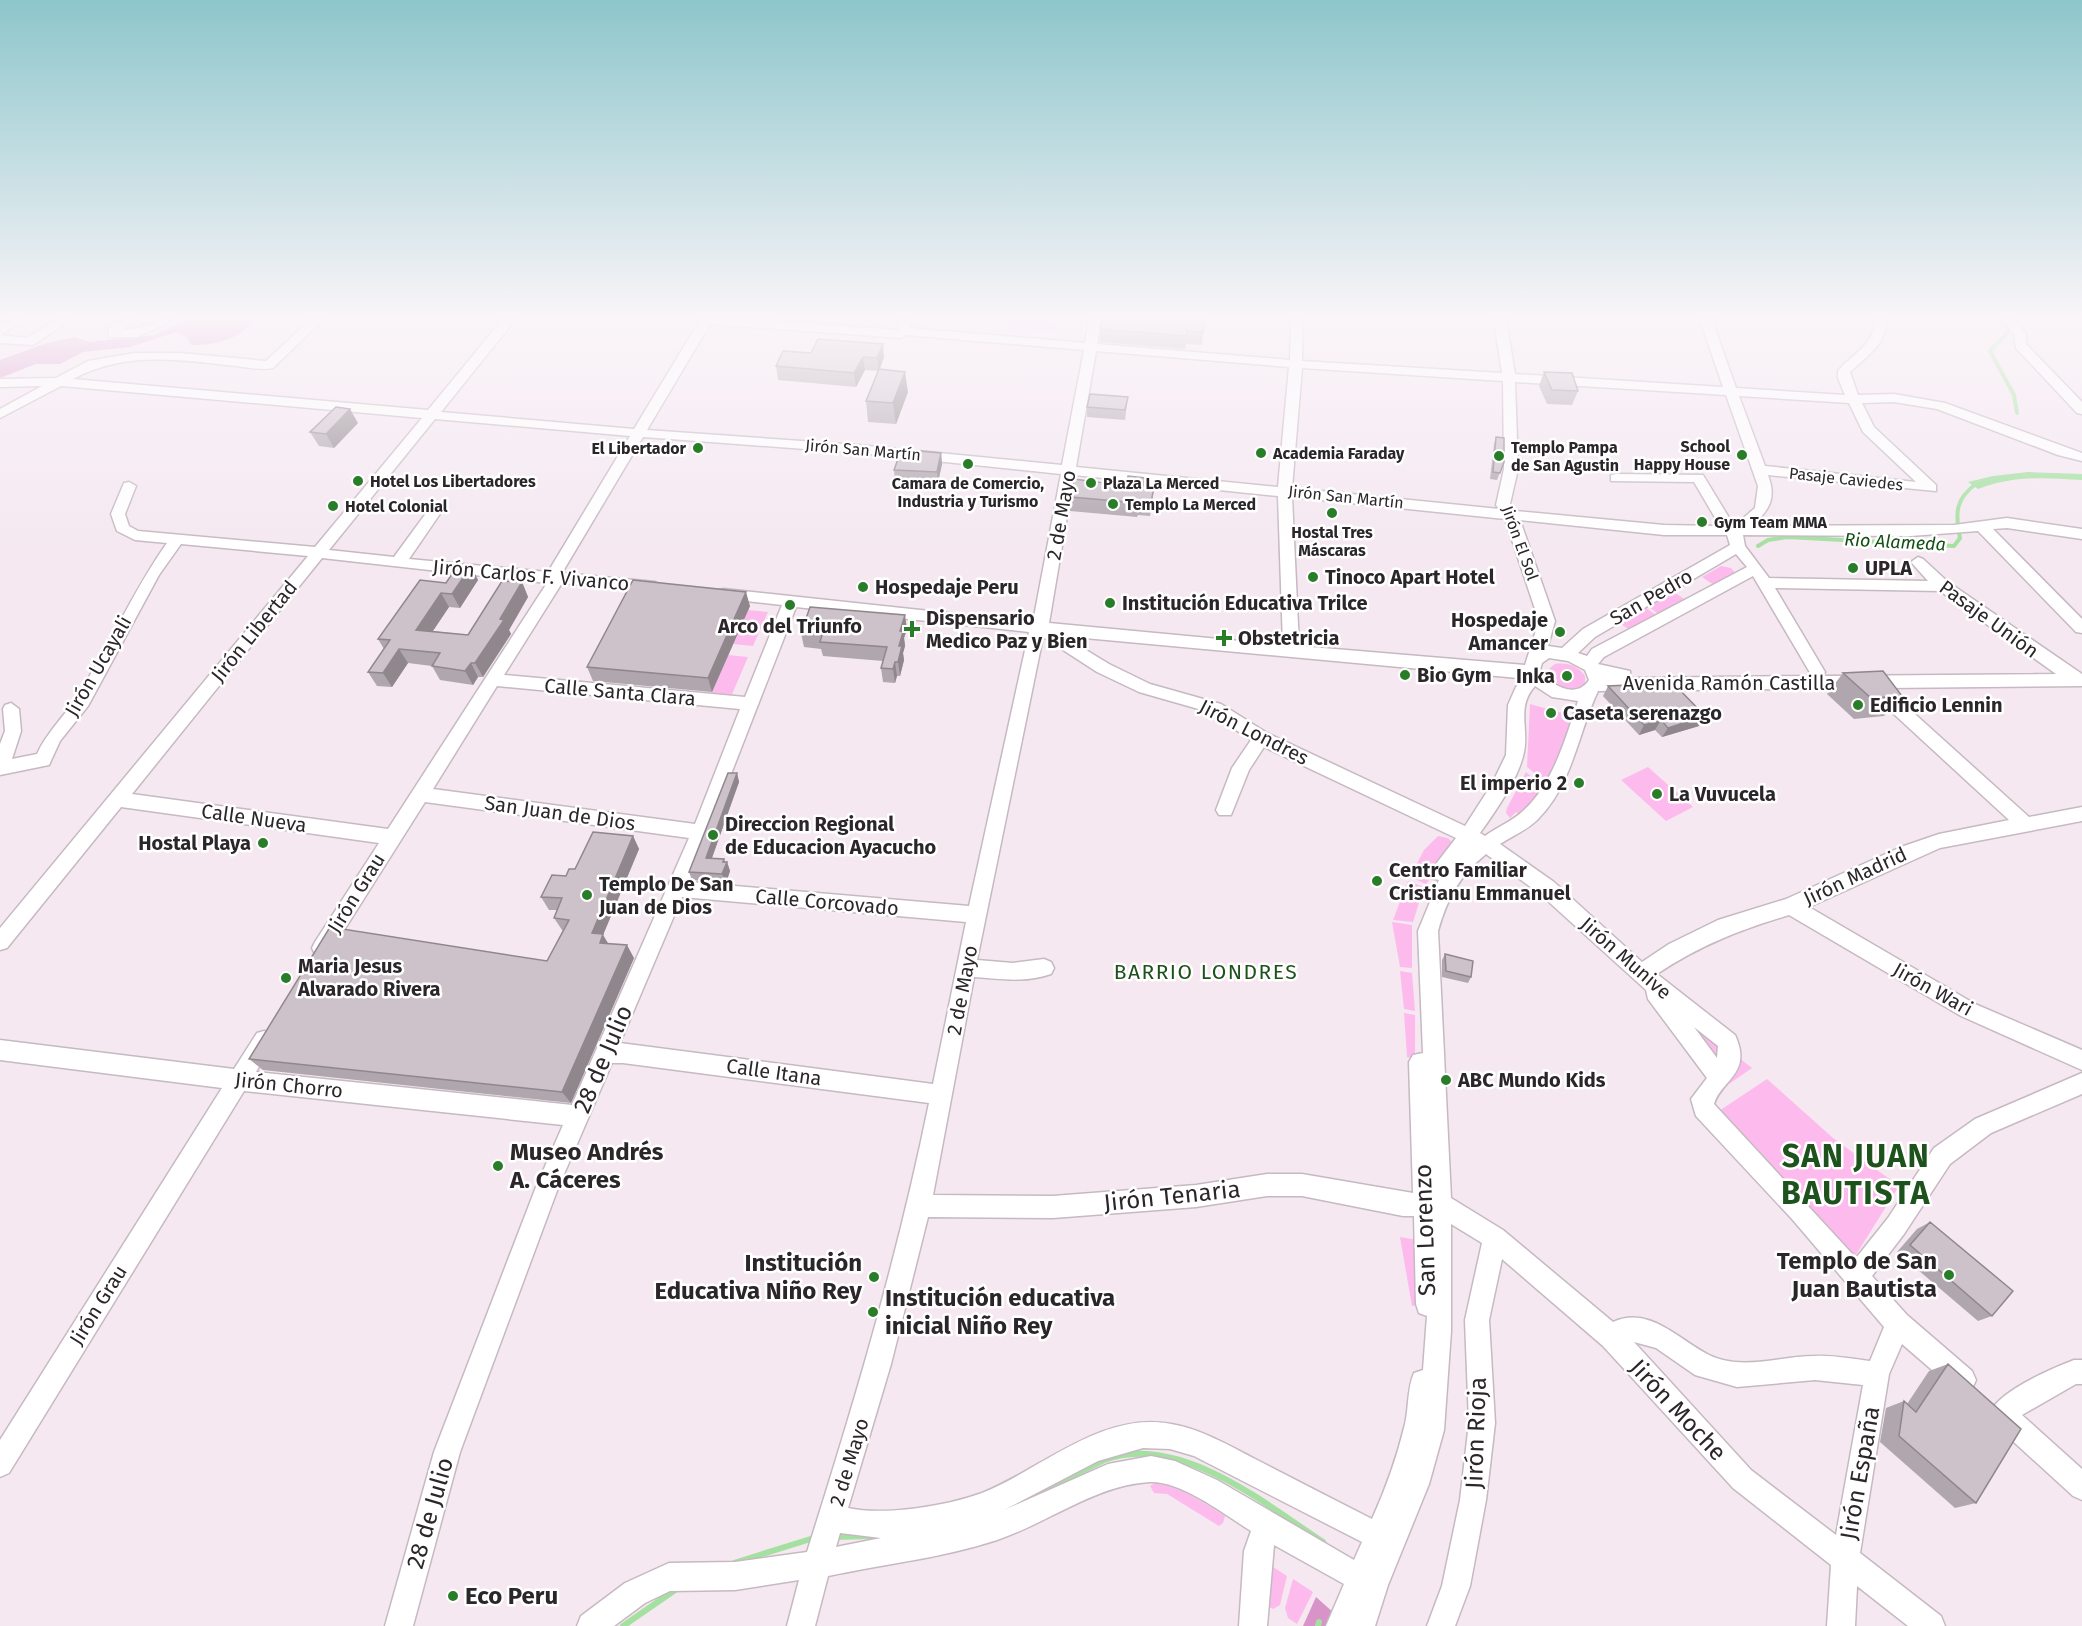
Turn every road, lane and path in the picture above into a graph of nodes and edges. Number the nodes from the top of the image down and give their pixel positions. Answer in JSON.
{"nodes":[{"id":1,"x":35,"y":396,"type":"edge"},
{"id":2,"x":217,"y":396,"type":"edge"},
{"id":3,"x":447,"y":396,"type":"edge"},
{"id":4,"x":661,"y":396,"type":"edge"},
{"id":5,"x":1081,"y":396,"type":"edge"},
{"id":6,"x":1293,"y":396,"type":"edge"},
{"id":7,"x":1509,"y":396,"type":"edge"},
{"id":8,"x":1734,"y":396,"type":"edge"},
{"id":9,"x":1800,"y":396,"type":"edge"},
{"id":10,"x":1852,"y":396,"type":"edge"},
{"id":11,"x":2069,"y":396,"type":"edge"},
{"id":12,"x":1853,"y":399,"type":"junction"},
{"id":13,"x":2082,"y":410,"type":"edge"},
{"id":14,"x":0,"y":414,"type":"edge"},
{"id":15,"x":431,"y":415,"type":"junction"},
{"id":16,"x":639,"y":433,"type":"junction"},
{"id":17,"x":2082,"y":457,"type":"edge"},
{"id":18,"x":1070,"y":469,"type":"junction"},
{"id":19,"x":1760,"y":470,"type":"junction"},
{"id":20,"x":1616,"y":478,"type":"dead end"},
{"id":21,"x":129,"y":486,"type":"dead end"},
{"id":22,"x":1285,"y":490,"type":"junction"},
{"id":23,"x":436,"y":508,"type":"dead end"},
{"id":24,"x":1511,"y":514,"type":"junction"},
{"id":25,"x":1982,"y":527,"type":"junction"},
{"id":26,"x":2082,"y":534,"type":"edge"},
{"id":27,"x":1735,"y":536,"type":"junction"},
{"id":28,"x":178,"y":537,"type":"junction"},
{"id":29,"x":318,"y":552,"type":"junction"},
{"id":30,"x":1918,"y":562,"type":"dead end"},
{"id":31,"x":398,"y":563,"type":"junction"},
{"id":32,"x":1756,"y":568,"type":"junction"},
{"id":33,"x":555,"y":578,"type":"junction"},
{"id":34,"x":1765,"y":583,"type":"junction"},
{"id":35,"x":1943,"y":586,"type":"junction"},
{"id":36,"x":669,"y":589,"type":"edge"},
{"id":37,"x":704,"y":592,"type":"edge"},
{"id":38,"x":791,"y":602,"type":"junction"},
{"id":39,"x":1040,"y":628,"type":"junction"},
{"id":40,"x":2082,"y":628,"type":"edge"},
{"id":41,"x":1291,"y":651,"type":"junction"},
{"id":42,"x":1567,"y":653,"type":"junction"},
{"id":43,"x":1535,"y":668,"type":"junction"},
{"id":44,"x":1817,"y":672,"type":"junction"},
{"id":45,"x":1591,"y":678,"type":"junction"},
{"id":46,"x":2077,"y":678,"type":"edge"},
{"id":47,"x":491,"y":680,"type":"junction"},
{"id":48,"x":1869,"y":682,"type":"junction"},
{"id":49,"x":750,"y":704,"type":"junction"},
{"id":50,"x":11,"y":709,"type":"dead end"},
{"id":51,"x":1261,"y":738,"type":"junction"},
{"id":52,"x":0,"y":767,"type":"edge"},
{"id":53,"x":419,"y":794,"type":"junction"},
{"id":54,"x":117,"y":799,"type":"junction"},
{"id":55,"x":1225,"y":810,"type":"dead end"},
{"id":56,"x":2082,"y":814,"type":"edge"},
{"id":57,"x":2024,"y":823,"type":"junction"},
{"id":58,"x":701,"y":832,"type":"junction"},
{"id":59,"x":391,"y":837,"type":"junction"},
{"id":60,"x":1477,"y":840,"type":"junction"},
{"id":61,"x":676,"y":889,"type":"junction"},
{"id":62,"x":1791,"y":906,"type":"junction"},
{"id":63,"x":977,"y":915,"type":"junction"},
{"id":64,"x":0,"y":942,"type":"edge"},
{"id":65,"x":315,"y":959,"type":"edge"},
{"id":66,"x":966,"y":967,"type":"junction"},
{"id":67,"x":1044,"y":968,"type":"dead end"},
{"id":68,"x":1641,"y":974,"type":"junction"},
{"id":69,"x":277,"y":1020,"type":"edge"},
{"id":70,"x":0,"y":1050,"type":"edge"},
{"id":71,"x":606,"y":1053,"type":"junction"},
{"id":72,"x":2082,"y":1060,"type":"edge"},
{"id":73,"x":1719,"y":1077,"type":"junction"},
{"id":74,"x":239,"y":1080,"type":"junction"},
{"id":75,"x":2082,"y":1083,"type":"edge"},
{"id":76,"x":941,"y":1095,"type":"junction"},
{"id":77,"x":578,"y":1116,"type":"junction"},
{"id":78,"x":1432,"y":1203,"type":"junction"},
{"id":79,"x":920,"y":1205,"type":"junction"},
{"id":80,"x":1495,"y":1238,"type":"junction"},
{"id":81,"x":1857,"y":1276,"type":"junction"},
{"id":82,"x":1898,"y":1324,"type":"junction"},
{"id":83,"x":1612,"y":1337,"type":"junction"},
{"id":84,"x":2082,"y":1372,"type":"edge"},
{"id":85,"x":1877,"y":1374,"type":"junction"},
{"id":86,"x":1988,"y":1401,"type":"junction"},
{"id":87,"x":0,"y":1464,"type":"edge"},
{"id":88,"x":2082,"y":1486,"type":"edge"},
{"id":89,"x":831,"y":1521,"type":"junction"},
{"id":90,"x":1266,"y":1525,"type":"junction"},
{"id":91,"x":1385,"y":1539,"type":"junction"},
{"id":92,"x":820,"y":1558,"type":"junction"},
{"id":93,"x":1845,"y":1559,"type":"junction"},
{"id":94,"x":1366,"y":1581,"type":"junction"},
{"id":95,"x":1347,"y":1625,"type":"edge"},
{"id":96,"x":399,"y":1626,"type":"edge"},
{"id":97,"x":591,"y":1626,"type":"edge"},
{"id":98,"x":801,"y":1626,"type":"edge"},
{"id":99,"x":1253,"y":1626,"type":"edge"},
{"id":100,"x":1441,"y":1626,"type":"edge"},
{"id":101,"x":1841,"y":1626,"type":"edge"},
{"id":102,"x":1931,"y":1626,"type":"edge"}],
"edges":[{"from":1,"to":14,"type":"street"},
{"from":2,"to":15,"type":"street","name":"Jirón San Martín"},
{"from":3,"to":15,"type":"street","name":"Jirón Libertad"},
{"from":4,"to":16,"type":"street","name":"Jirón Grau"},
{"from":5,"to":18,"type":"street","name":"2 de Mayo"},
{"from":6,"to":22,"type":"street"},
{"from":7,"to":24,"type":"street","name":"Jirón El Sol"},
{"from":8,"to":19,"type":"street"},
{"from":9,"to":12,"type":"street"},
{"from":10,"to":12,"type":"street"},
{"from":11,"to":13,"type":"street"},
{"from":12,"to":17,"type":"street"},
{"from":12,"to":19,"type":"street","name":"Pasaje Caviedes"},
{"from":15,"to":16,"type":"street","name":"Jirón San Martín"},
{"from":15,"to":29,"type":"street","name":"Jirón Libertad"},
{"from":16,"to":18,"type":"street","name":"Jirón San Martín"},
{"from":16,"to":33,"type":"street","name":"Jirón Grau"},
{"from":18,"to":22,"type":"street","name":"Jirón San Martín"},
{"from":18,"to":39,"type":"street","name":"2 de Mayo"},
{"from":19,"to":27,"type":"street","name":"San Pedro"},
{"from":20,"to":27,"type":"street"},
{"from":21,"to":28,"type":"street"},
{"from":22,"to":24,"type":"street","name":"Jirón San Martín"},
{"from":22,"to":41,"type":"street"},
{"from":23,"to":31,"type":"street"},
{"from":24,"to":27,"type":"street","name":"Jirón San Martín"},
{"from":24,"to":43,"type":"street","name":"Jirón El Sol"},
{"from":25,"to":26,"type":"street","name":"Jirón San Martín"},
{"from":25,"to":27,"type":"street","name":"Jirón San Martín"},
{"from":25,"to":40,"type":"street"},
{"from":27,"to":32,"type":"street"},
{"from":27,"to":42,"type":"street","name":"San Pedro"},
{"from":28,"to":29,"type":"street"},
{"from":28,"to":52,"type":"street","name":"Jirón Ucayali"},
{"from":29,"to":31,"type":"street","name":"Jirón Carlos F. Vivanco"},
{"from":29,"to":54,"type":"street","name":"Jirón Libertad"},
{"from":30,"to":35,"type":"street","name":"Pasaje Unión"},
{"from":31,"to":33,"type":"street","name":"Jirón Carlos F. Vivanco"},
{"from":32,"to":34,"type":"street"},
{"from":32,"to":45,"type":"street","name":"San Pedro"},
{"from":33,"to":36,"type":"street","name":"Jirón Carlos F. Vivanco"},
{"from":33,"to":47,"type":"street","name":"Jirón Grau"},
{"from":34,"to":35,"type":"street"},
{"from":34,"to":44,"type":"street"},
{"from":35,"to":46,"type":"street","name":"Pasaje Unión"},
{"from":37,"to":38,"type":"street"},
{"from":38,"to":39,"type":"street"},
{"from":38,"to":49,"type":"street","name":"28 de Julio"},
{"from":39,"to":41,"type":"street"},
{"from":39,"to":51,"type":"street","name":"Jirón Londres"},
{"from":39,"to":63,"type":"street","name":"2 de Mayo"},
{"from":41,"to":43,"type":"street"},
{"from":42,"to":43,"type":"street"},
{"from":42,"to":45,"type":"street"},
{"from":43,"to":45,"type":"street"},
{"from":43,"to":60,"type":"street"},
{"from":44,"to":45,"type":"street","name":"Avenida Ramón Castilla"},
{"from":44,"to":46,"type":"street","name":"Avenida Ramón Castilla"},
{"from":45,"to":48,"type":"street","name":"Avenida Ramón Castilla"},
{"from":45,"to":60,"type":"street"},
{"from":46,"to":48,"type":"street","name":"Avenida Ramón Castilla"},
{"from":47,"to":49,"type":"street","name":"Calle Santa Clara"},
{"from":47,"to":53,"type":"street","name":"Jirón Grau"},
{"from":48,"to":57,"type":"street"},
{"from":49,"to":58,"type":"street","name":"28 de Julio"},
{"from":50,"to":52,"type":"street"},
{"from":51,"to":55,"type":"street"},
{"from":51,"to":60,"type":"street","name":"Jirón Londres"},
{"from":53,"to":58,"type":"street","name":"San Juan de Dios"},
{"from":53,"to":59,"type":"street","name":"Jirón Grau"},
{"from":54,"to":59,"type":"street","name":"Calle Nueva"},
{"from":54,"to":64,"type":"street","name":"Jirón Libertad"},
{"from":56,"to":57,"type":"street","name":"Jirón Madrid"},
{"from":57,"to":62,"type":"street","name":"Jirón Madrid"},
{"from":58,"to":61,"type":"street","name":"28 de Julio"},
{"from":59,"to":65,"type":"street","name":"Jirón Grau"},
{"from":60,"to":68,"type":"street","name":"Jirón Munive"},
{"from":60,"to":78,"type":"street","name":"San Lorenzo"},
{"from":61,"to":63,"type":"street","name":"Calle Corcovado"},
{"from":61,"to":71,"type":"street","name":"28 de Julio"},
{"from":62,"to":68,"type":"street","name":"Jirón Madrid"},
{"from":62,"to":72,"type":"street","name":"Jirón Wari"},
{"from":63,"to":66,"type":"street","name":"2 de Mayo"},
{"from":66,"to":67,"type":"street"},
{"from":66,"to":76,"type":"street","name":"2 de Mayo"},
{"from":68,"to":73,"type":"street"},
{"from":68,"to":73,"type":"street","name":"Jirón Munive"},
{"from":69,"to":74,"type":"street","name":"Jirón Grau"},
{"from":70,"to":74,"type":"street","name":"Jirón Chorro"},
{"from":71,"to":76,"type":"street","name":"Calle Itana"},
{"from":71,"to":77,"type":"street","name":"28 de Julio"},
{"from":73,"to":81,"type":"street","name":"Jirón Munive"},
{"from":74,"to":77,"type":"street","name":"Jirón Chorro"},
{"from":74,"to":87,"type":"street","name":"Jirón Grau"},
{"from":75,"to":81,"type":"street"},
{"from":76,"to":79,"type":"street","name":"2 de Mayo"},
{"from":77,"to":96,"type":"street","name":"28 de Julio"},
{"from":78,"to":79,"type":"street","name":"Jirón Tenaria"},
{"from":78,"to":80,"type":"street","name":"Jirón Moche"},
{"from":78,"to":91,"type":"street","name":"San Lorenzo"},
{"from":78,"to":91,"type":"street","name":"San Lorenzo"},
{"from":79,"to":89,"type":"street","name":"2 de Mayo"},
{"from":80,"to":83,"type":"street","name":"Jirón Moche"},
{"from":80,"to":100,"type":"street","name":"Jirón Rioja"},
{"from":81,"to":82,"type":"street"},
{"from":82,"to":85,"type":"street","name":"Jirón España"},
{"from":82,"to":86,"type":"street"},
{"from":83,"to":85,"type":"street"},
{"from":83,"to":93,"type":"street","name":"Jirón Moche"},
{"from":84,"to":86,"type":"street"},
{"from":85,"to":93,"type":"street","name":"Jirón España"},
{"from":86,"to":88,"type":"street"},
{"from":89,"to":91,"type":"street"},
{"from":89,"to":92,"type":"street","name":"2 de Mayo"},
{"from":90,"to":92,"type":"street"},
{"from":90,"to":94,"type":"street"},
{"from":90,"to":99,"type":"street"},
{"from":91,"to":94,"type":"street","name":"San Lorenzo"},
{"from":92,"to":97,"type":"street"},
{"from":92,"to":98,"type":"street","name":"2 de Mayo"},
{"from":93,"to":101,"type":"street","name":"Jirón España"},
{"from":93,"to":102,"type":"street","name":"Jirón Moche"},
{"from":94,"to":95,"type":"street","name":"San Lorenzo"}]}
